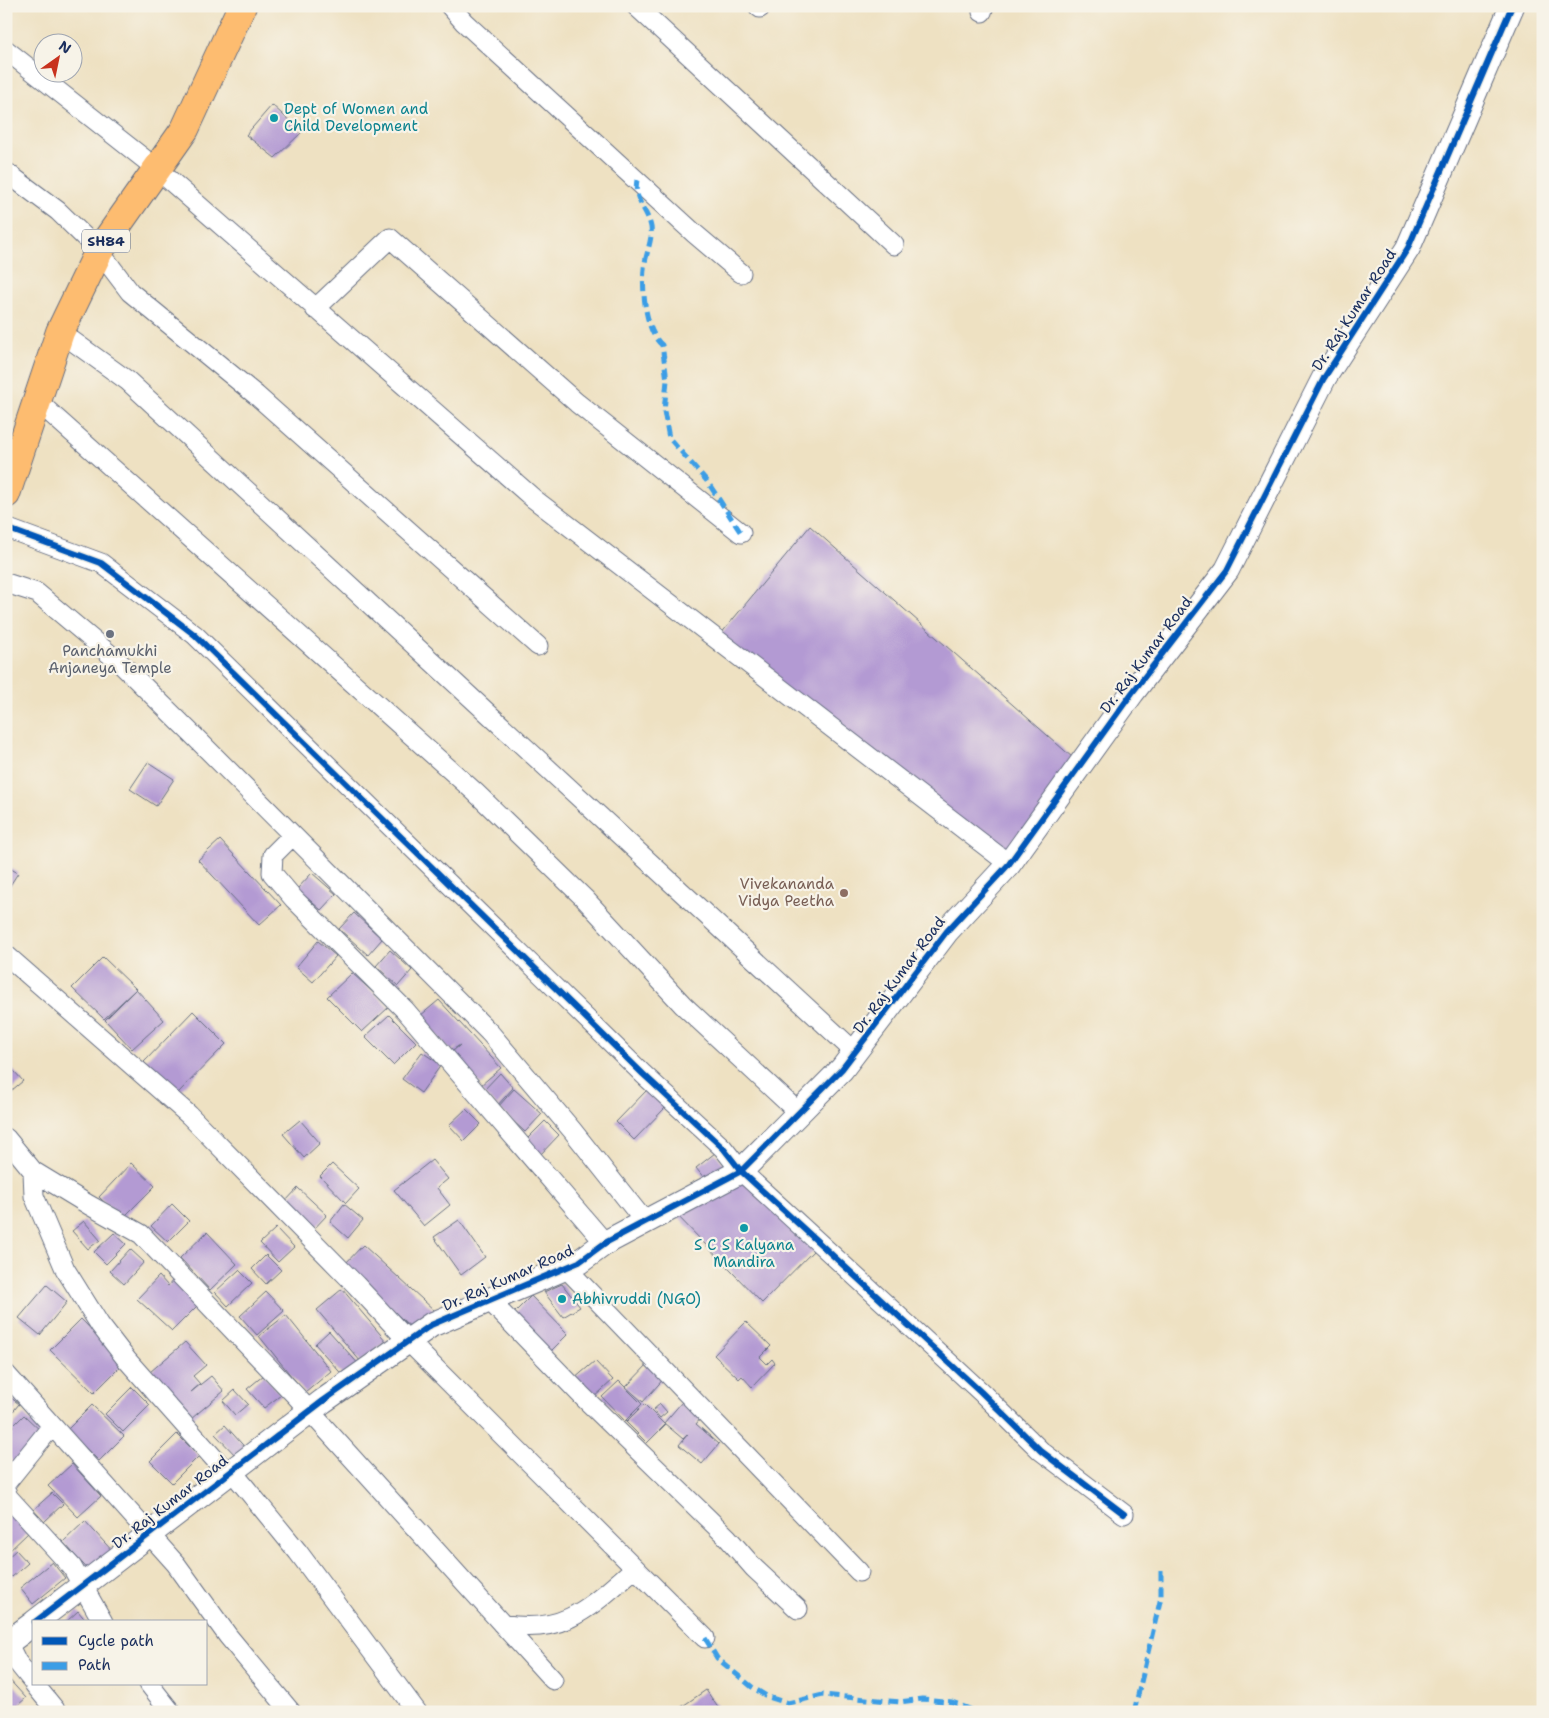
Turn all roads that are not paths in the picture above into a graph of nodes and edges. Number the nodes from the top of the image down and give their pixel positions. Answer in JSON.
{"nodes":[{"id":1,"x":242,"y":6,"type":"edge"},
{"id":2,"x":450,"y":6,"type":"edge"},
{"id":3,"x":636,"y":6,"type":"edge"},
{"id":4,"x":1512,"y":6,"type":"edge"},
{"id":5,"x":6,"y":50,"type":"edge"},
{"id":6,"x":157,"y":169,"type":"junction"},
{"id":7,"x":6,"y":172,"type":"edge"},
{"id":8,"x":894,"y":245,"type":"dead end"},
{"id":9,"x":98,"y":251,"type":"junction"},
{"id":10,"x":741,"y":272,"type":"dead end"},
{"id":11,"x":315,"y":309,"type":"junction"},
{"id":12,"x":60,"y":332,"type":"junction"},
{"id":13,"x":37,"y":401,"type":"junction"},
{"id":14,"x":6,"y":494,"type":"edge"},
{"id":15,"x":6,"y":528,"type":"edge"},
{"id":16,"x":741,"y":533,"type":"dead end"},
{"id":17,"x":6,"y":583,"type":"edge"},
{"id":18,"x":538,"y":646,"type":"dead end"},
{"id":19,"x":292,"y":836,"type":"junction"},
{"id":20,"x":1008,"y":864,"type":"junction"},
{"id":21,"x":6,"y":955,"type":"edge"},
{"id":22,"x":856,"y":1053,"type":"junction"},
{"id":23,"x":799,"y":1113,"type":"junction"},
{"id":24,"x":6,"y":1138,"type":"edge"},
{"id":25,"x":33,"y":1171,"type":"junction"},
{"id":26,"x":741,"y":1171,"type":"junction"},
{"id":27,"x":645,"y":1222,"type":"junction"},
{"id":28,"x":605,"y":1243,"type":"junction"},
{"id":29,"x":566,"y":1268,"type":"junction"},
{"id":30,"x":490,"y":1301,"type":"junction"},
{"id":31,"x":408,"y":1342,"type":"junction"},
{"id":32,"x":6,"y":1374,"type":"edge"},
{"id":33,"x":309,"y":1411,"type":"junction"},
{"id":34,"x":52,"y":1426,"type":"junction"},
{"id":35,"x":229,"y":1472,"type":"junction"},
{"id":36,"x":6,"y":1483,"type":"edge"},
{"id":37,"x":6,"y":1491,"type":"edge"},
{"id":38,"x":1124,"y":1514,"type":"dead end"},
{"id":39,"x":148,"y":1534,"type":"junction"},
{"id":40,"x":635,"y":1568,"type":"junction"},
{"id":41,"x":859,"y":1572,"type":"dead end"},
{"id":42,"x":82,"y":1586,"type":"junction"},
{"id":43,"x":798,"y":1610,"type":"dead end"},
{"id":44,"x":37,"y":1620,"type":"edge"},
{"id":45,"x":103,"y":1620,"type":"edge"},
{"id":46,"x":32,"y":1623,"type":"edge"},
{"id":47,"x":502,"y":1624,"type":"junction"},
{"id":48,"x":705,"y":1638,"type":"dead end"},
{"id":49,"x":7,"y":1642,"type":"edge"},
{"id":50,"x":553,"y":1680,"type":"dead end"},
{"id":51,"x":32,"y":1681,"type":"edge"},
{"id":52,"x":36,"y":1686,"type":"edge"},
{"id":53,"x":151,"y":1686,"type":"edge"},
{"id":54,"x":57,"y":1712,"type":"edge"},
{"id":55,"x":171,"y":1712,"type":"edge"},
{"id":56,"x":291,"y":1712,"type":"edge"},
{"id":57,"x":417,"y":1712,"type":"edge"}],
"edges":[{"from":1,"to":6,"type":"main road","number":"SH84"},
{"from":2,"to":10,"type":"street"},
{"from":3,"to":8,"type":"street"},
{"from":4,"to":20,"type":"street","name":"Dr. Raj Kumar Road"},
{"from":5,"to":6,"type":"street"},
{"from":6,"to":9,"type":"main road","number":"SH84"},
{"from":6,"to":11,"type":"street"},
{"from":7,"to":9,"type":"street"},
{"from":9,"to":12,"type":"main road","number":"SH84"},
{"from":9,"to":18,"type":"street"},
{"from":11,"to":16,"type":"street"},
{"from":11,"to":20,"type":"street"},
{"from":12,"to":13,"type":"main road","number":"SH84"},
{"from":12,"to":22,"type":"street"},
{"from":13,"to":14,"type":"main road","number":"SH84"},
{"from":13,"to":23,"type":"street"},
{"from":15,"to":26,"type":"street"},
{"from":17,"to":19,"type":"street"},
{"from":19,"to":27,"type":"street"},
{"from":19,"to":28,"type":"street"},
{"from":20,"to":22,"type":"street","name":"Dr. Raj Kumar Road"},
{"from":21,"to":31,"type":"street"},
{"from":22,"to":23,"type":"street","name":"Dr. Raj Kumar Road"},
{"from":23,"to":26,"type":"street","name":"Dr. Raj Kumar Road"},
{"from":24,"to":25,"type":"street"},
{"from":25,"to":33,"type":"street"},
{"from":25,"to":35,"type":"street"},
{"from":26,"to":27,"type":"street","name":"Dr. Raj Kumar Road"},
{"from":26,"to":38,"type":"street"},
{"from":27,"to":28,"type":"street","name":"Dr. Raj Kumar Road"},
{"from":28,"to":29,"type":"street","name":"Dr. Raj Kumar Road"},
{"from":29,"to":30,"type":"street","name":"Dr. Raj Kumar Road"},
{"from":29,"to":41,"type":"street"},
{"from":30,"to":31,"type":"street","name":"Dr. Raj Kumar Road"},
{"from":30,"to":43,"type":"street"},
{"from":31,"to":33,"type":"street","name":"Dr. Raj Kumar Road"},
{"from":31,"to":40,"type":"street"},
{"from":32,"to":34,"type":"street"},
{"from":33,"to":35,"type":"street","name":"Dr. Raj Kumar Road"},
{"from":33,"to":47,"type":"street"},
{"from":34,"to":36,"type":"street"},
{"from":34,"to":39,"type":"street"},
{"from":35,"to":39,"type":"street","name":"Dr. Raj Kumar Road"},
{"from":35,"to":57,"type":"street"},
{"from":37,"to":42,"type":"street"},
{"from":39,"to":42,"type":"street","name":"Dr. Raj Kumar Road"},
{"from":39,"to":56,"type":"street"},
{"from":40,"to":47,"type":"street"},
{"from":40,"to":48,"type":"street"},
{"from":42,"to":44,"type":"street","name":"Dr. Raj Kumar Road"},
{"from":42,"to":45,"type":"street"},
{"from":46,"to":49,"type":"street","name":"Dr. Raj Kumar Road"},
{"from":47,"to":50,"type":"street"},
{"from":49,"to":51,"type":"street"},
{"from":52,"to":54,"type":"street"},
{"from":53,"to":55,"type":"street"}]}
